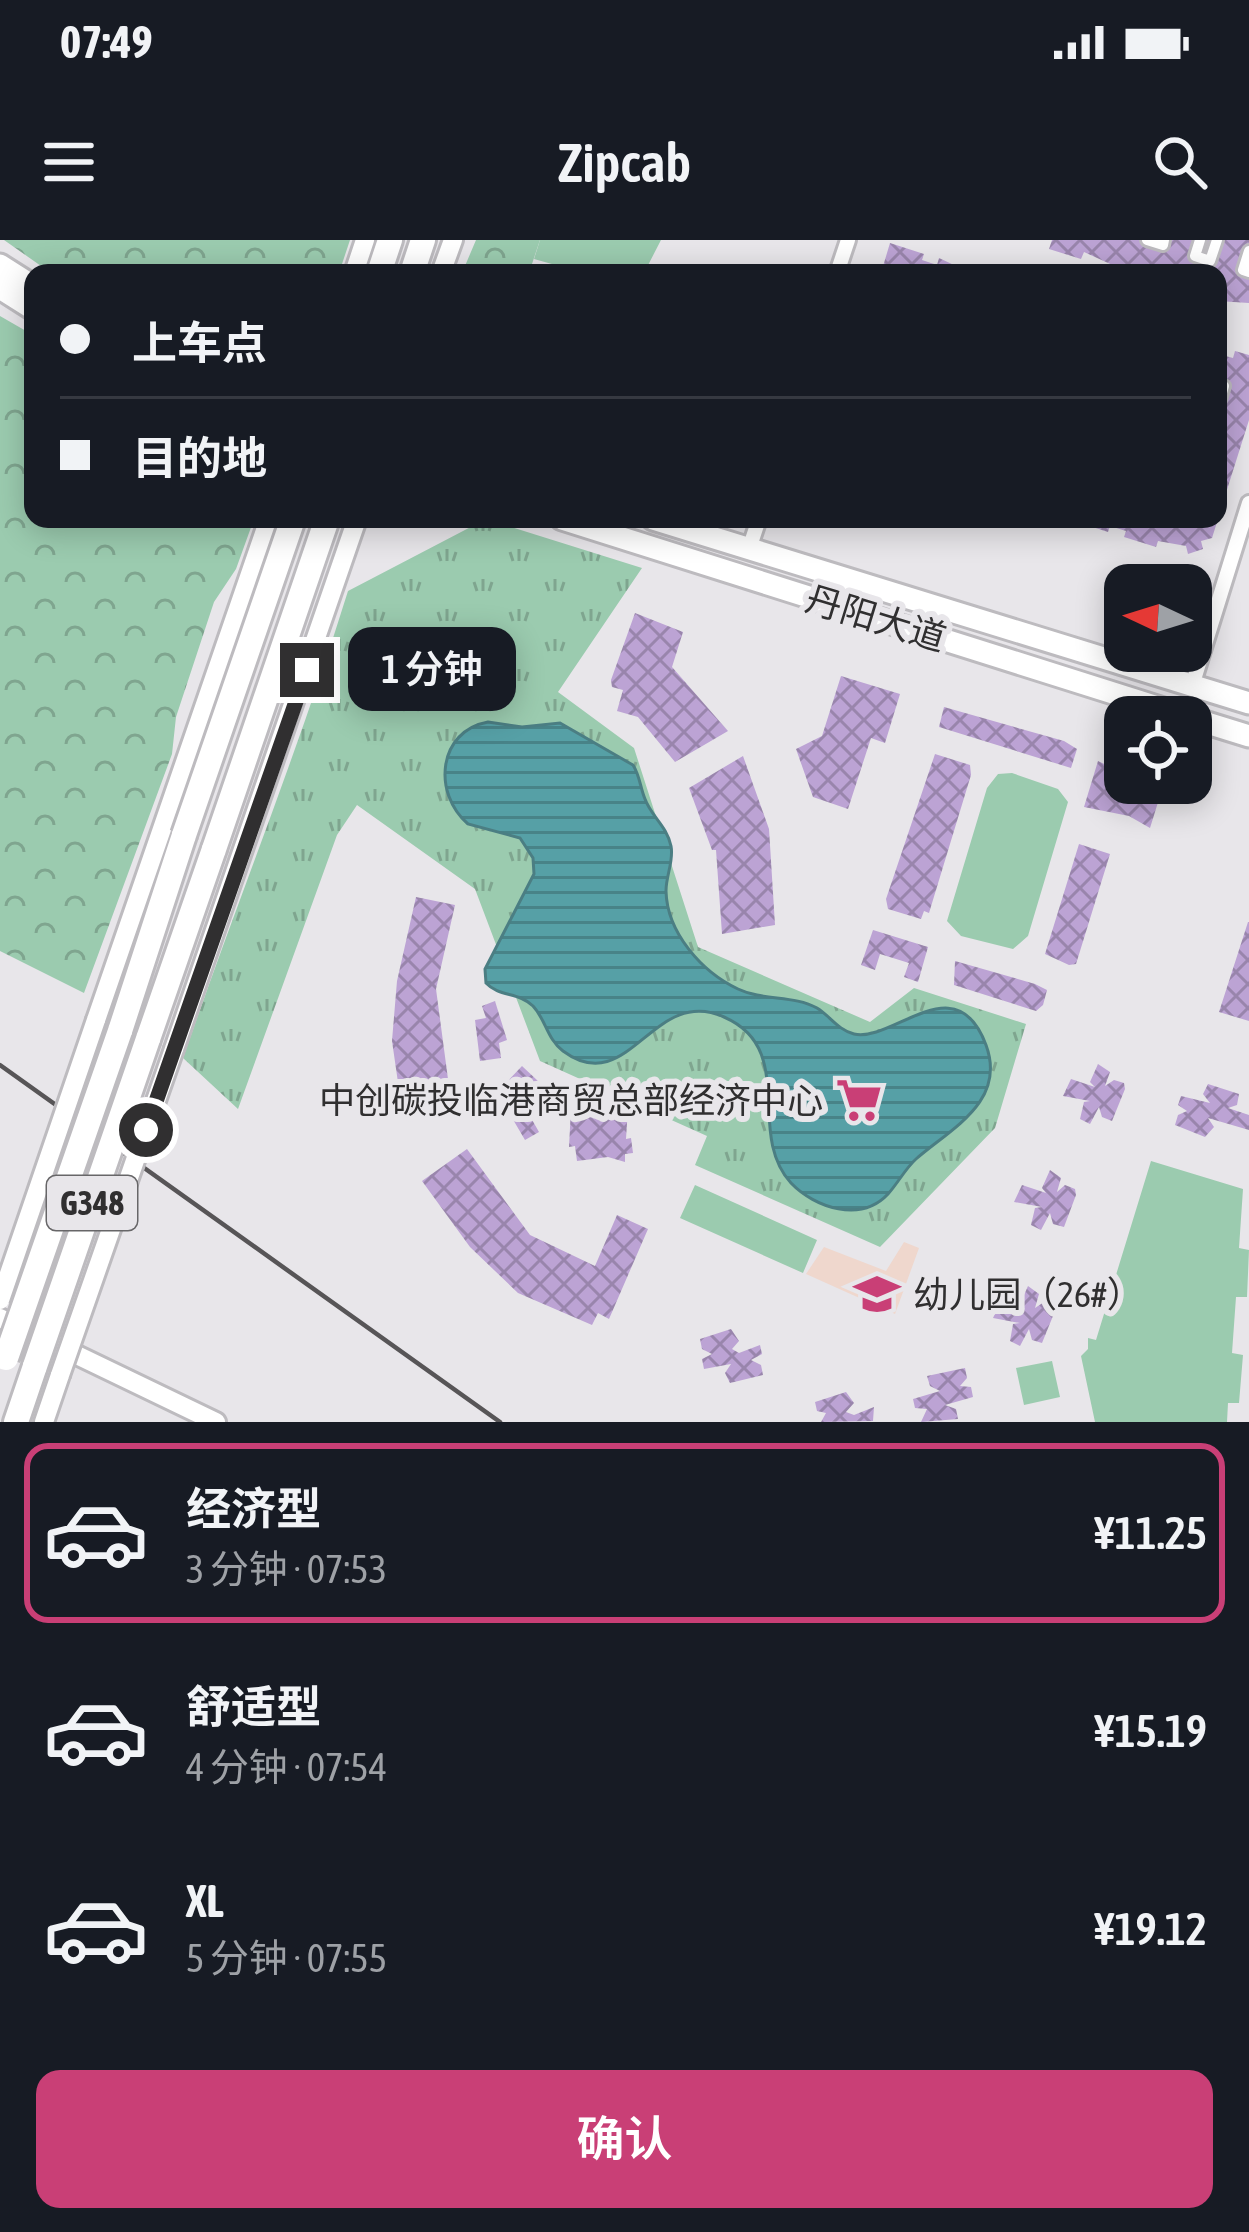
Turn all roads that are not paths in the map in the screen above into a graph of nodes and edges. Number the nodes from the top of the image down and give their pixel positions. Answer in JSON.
{"nodes":[{"id":1,"x":1147,"y":240,"type":"edge"},
{"id":2,"x":1164,"y":240,"type":"edge"},
{"id":3,"x":1200,"y":240,"type":"edge"},
{"id":4,"x":1216,"y":240,"type":"edge"},
{"id":5,"x":1249,"y":250,"type":"edge"},
{"id":6,"x":1249,"y":272,"type":"edge"},
{"id":7,"x":1249,"y":503,"type":"edge"},
{"id":8,"x":266,"y":528,"type":"edge"},
{"id":9,"x":290,"y":528,"type":"edge"},
{"id":10,"x":324,"y":528,"type":"edge"},
{"id":11,"x":356,"y":528,"type":"edge"},
{"id":12,"x":590,"y":528,"type":"edge"},
{"id":13,"x":682,"y":528,"type":"edge"},
{"id":14,"x":756,"y":528,"type":"edge"},
{"id":15,"x":749,"y":549,"type":"junction"},
{"id":16,"x":799,"y":564,"type":"junction"},
{"id":17,"x":790,"y":591,"type":"junction"},
{"id":18,"x":241,"y":603,"type":"junction"},
{"id":19,"x":322,"y":627,"type":"junction"},
{"id":20,"x":1033,"y":636,"type":"junction"},
{"id":21,"x":1024,"y":665,"type":"junction"},
{"id":22,"x":1192,"y":686,"type":"junction"},
{"id":23,"x":1123,"y":696,"type":"edge"},
{"id":24,"x":1249,"y":703,"type":"edge"},
{"id":25,"x":1212,"y":724,"type":"edge"},
{"id":26,"x":1249,"y":736,"type":"edge"},
{"id":27,"x":0,"y":1300,"type":"edge"},
{"id":28,"x":0,"y":1318,"type":"edge"},
{"id":29,"x":3,"y":1366,"type":"edge"},
{"id":30,"x":48,"y":1371,"type":"junction"},
{"id":31,"x":16,"y":1422,"type":"edge"},
{"id":32,"x":44,"y":1422,"type":"edge"},
{"id":33,"x":216,"y":1422,"type":"edge"}],
"edges":[{"from":1,"to":2,"type":"street"},
{"from":3,"to":4,"type":"street"},
{"from":5,"to":6,"type":"street"},
{"from":7,"to":22,"type":"street"},
{"from":8,"to":18,"type":"street"},
{"from":9,"to":29,"type":"highway","number":"G348","bridge":true},
{"from":10,"to":30,"type":"highway","number":"G348","bridge":true},
{"from":11,"to":19,"type":"street"},
{"from":12,"to":17,"type":"main road","name":"丹阳大道"},
{"from":13,"to":15,"type":"main road","name":"丹阳大道"},
{"from":14,"to":15,"type":"street"},
{"from":15,"to":16,"type":"main road","name":"丹阳大道"},
{"from":16,"to":17,"type":"main road"},
{"from":16,"to":20,"type":"main road","name":"丹阳大道"},
{"from":17,"to":21,"type":"main road","name":"丹阳大道"},
{"from":18,"to":19,"type":"street"},
{"from":18,"to":27,"type":"street","bridge":true},
{"from":19,"to":30,"type":"street","bridge":true},
{"from":20,"to":21,"type":"main road"},
{"from":20,"to":22,"type":"main road","name":"丹阳大道"},
{"from":21,"to":23,"type":"main road","name":"丹阳大道"},
{"from":22,"to":24,"type":"main road","name":"丹阳大道"},
{"from":25,"to":26,"type":"main road","name":"丹阳大道"},
{"from":28,"to":33,"type":"street"},
{"from":30,"to":31,"type":"highway","number":"G348"},
{"from":30,"to":32,"type":"street"}]}
